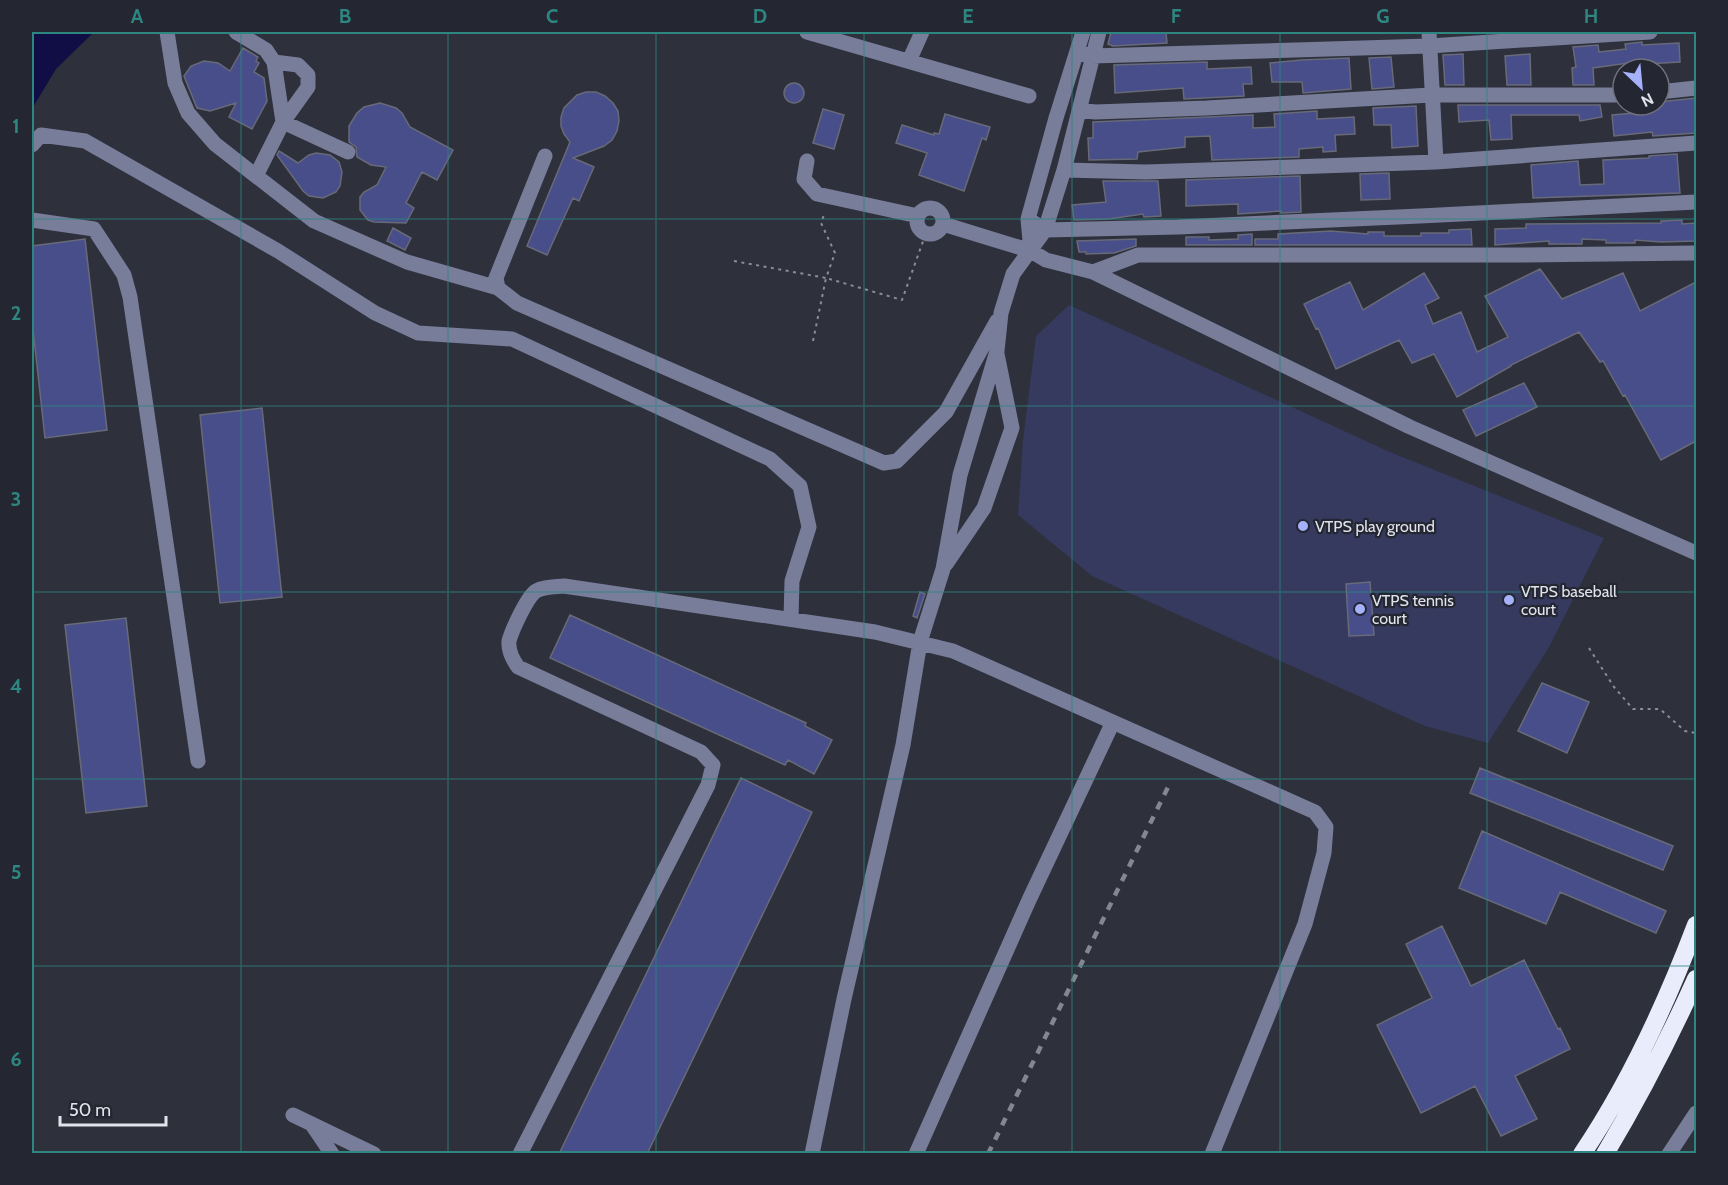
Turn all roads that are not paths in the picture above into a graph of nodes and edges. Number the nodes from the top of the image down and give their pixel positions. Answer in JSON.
{"nodes":[{"id":1,"x":167,"y":32,"type":"edge"},
{"id":2,"x":236,"y":32,"type":"edge"},
{"id":3,"x":807,"y":32,"type":"edge"},
{"id":4,"x":922,"y":32,"type":"edge"},
{"id":5,"x":1083,"y":32,"type":"edge"},
{"id":6,"x":1099,"y":32,"type":"edge"},
{"id":7,"x":1650,"y":32,"type":"edge"},
{"id":8,"x":1429,"y":39,"type":"edge"},
{"id":9,"x":1085,"y":54,"type":"junction"},
{"id":10,"x":909,"y":61,"type":"junction"},
{"id":11,"x":274,"y":62,"type":"junction"},
{"id":12,"x":1696,"y":88,"type":"edge"},
{"id":13,"x":1671,"y":91,"type":"edge"},
{"id":14,"x":1431,"y":95,"type":"junction"},
{"id":15,"x":1611,"y":95,"type":"edge"},
{"id":16,"x":1029,"y":96,"type":"dead end"},
{"id":17,"x":1080,"y":110,"type":"junction"},
{"id":18,"x":283,"y":122,"type":"junction"},
{"id":19,"x":1696,"y":143,"type":"edge"},
{"id":20,"x":32,"y":145,"type":"edge"},
{"id":21,"x":348,"y":152,"type":"dead end"},
{"id":22,"x":544,"y":156,"type":"dead end"},
{"id":23,"x":807,"y":161,"type":"dead end"},
{"id":24,"x":1436,"y":162,"type":"junction"},
{"id":25,"x":1064,"y":170,"type":"junction"},
{"id":26,"x":256,"y":176,"type":"junction"},
{"id":27,"x":1696,"y":202,"type":"edge"},
{"id":28,"x":918,"y":216,"type":"junction"},
{"id":29,"x":1028,"y":219,"type":"junction"},
{"id":30,"x":32,"y":220,"type":"edge"},
{"id":31,"x":943,"y":224,"type":"junction"},
{"id":32,"x":1045,"y":230,"type":"junction"},
{"id":33,"x":1031,"y":251,"type":"junction"},
{"id":34,"x":1696,"y":253,"type":"edge"},
{"id":35,"x":1093,"y":272,"type":"junction"},
{"id":36,"x":498,"y":288,"type":"junction"},
{"id":37,"x":1001,"y":313,"type":"junction"},
{"id":38,"x":997,"y":351,"type":"junction"},
{"id":39,"x":1696,"y":553,"type":"edge"},
{"id":40,"x":943,"y":569,"type":"junction"},
{"id":41,"x":790,"y":619,"type":"junction"},
{"id":42,"x":920,"y":642,"type":"junction"},
{"id":43,"x":1113,"y":722,"type":"junction"},
{"id":44,"x":198,"y":761,"type":"dead end"},
{"id":45,"x":1696,"y":925,"type":"edge"},
{"id":46,"x":1696,"y":979,"type":"edge"},
{"id":47,"x":1696,"y":1113,"type":"edge"},
{"id":48,"x":293,"y":1115,"type":"dead end"},
{"id":49,"x":312,"y":1124,"type":"junction"},
{"id":50,"x":332,"y":1154,"type":"edge"},
{"id":51,"x":374,"y":1154,"type":"edge"},
{"id":52,"x":520,"y":1154,"type":"edge"},
{"id":53,"x":812,"y":1154,"type":"edge"},
{"id":54,"x":916,"y":1154,"type":"edge"},
{"id":55,"x":1212,"y":1154,"type":"edge"},
{"id":56,"x":1582,"y":1154,"type":"edge"},
{"id":57,"x":1605,"y":1154,"type":"edge"},
{"id":58,"x":1669,"y":1154,"type":"edge"}],
"edges":[{"from":1,"to":26,"type":"street"},
{"from":2,"to":11,"type":"street"},
{"from":3,"to":10,"type":"street"},
{"from":4,"to":10,"type":"street"},
{"from":5,"to":9,"type":"street"},
{"from":6,"to":9,"type":"street"},
{"from":7,"to":8,"type":"street"},
{"from":8,"to":9,"type":"street"},
{"from":8,"to":14,"type":"street"},
{"from":9,"to":17,"type":"street"},
{"from":9,"to":29,"type":"street"},
{"from":10,"to":16,"type":"street"},
{"from":11,"to":18,"type":"street"},
{"from":11,"to":18,"type":"street"},
{"from":12,"to":13,"type":"street"},
{"from":14,"to":15,"type":"street"},
{"from":14,"to":17,"type":"street"},
{"from":14,"to":24,"type":"street"},
{"from":17,"to":25,"type":"street"},
{"from":18,"to":21,"type":"street"},
{"from":18,"to":26,"type":"street"},
{"from":19,"to":24,"type":"street"},
{"from":20,"to":41,"type":"street"},
{"from":22,"to":36,"type":"street"},
{"from":23,"to":28,"type":"street"},
{"from":24,"to":25,"type":"street"},
{"from":25,"to":32,"type":"street"},
{"from":26,"to":36,"type":"street"},
{"from":27,"to":32,"type":"street"},
{"from":28,"to":31,"type":"street"},
{"from":28,"to":31,"type":"street"},
{"from":29,"to":32,"type":"street"},
{"from":29,"to":33,"type":"street"},
{"from":30,"to":44,"type":"street"},
{"from":31,"to":33,"type":"street"},
{"from":32,"to":33,"type":"street"},
{"from":33,"to":35,"type":"street"},
{"from":33,"to":37,"type":"street"},
{"from":34,"to":35,"type":"street"},
{"from":35,"to":39,"type":"street"},
{"from":36,"to":37,"type":"street"},
{"from":37,"to":38,"type":"street"},
{"from":38,"to":40,"type":"street"},
{"from":38,"to":40,"type":"street"},
{"from":40,"to":42,"type":"street"},
{"from":41,"to":42,"type":"street"},
{"from":41,"to":52,"type":"street"},
{"from":42,"to":43,"type":"street"},
{"from":42,"to":53,"type":"street"},
{"from":43,"to":54,"type":"street"},
{"from":43,"to":55,"type":"street"},
{"from":45,"to":56,"type":"highway"},
{"from":46,"to":57,"type":"highway"},
{"from":47,"to":58,"type":"street"},
{"from":48,"to":49,"type":"street"},
{"from":49,"to":50,"type":"street"},
{"from":49,"to":51,"type":"street"}]}
